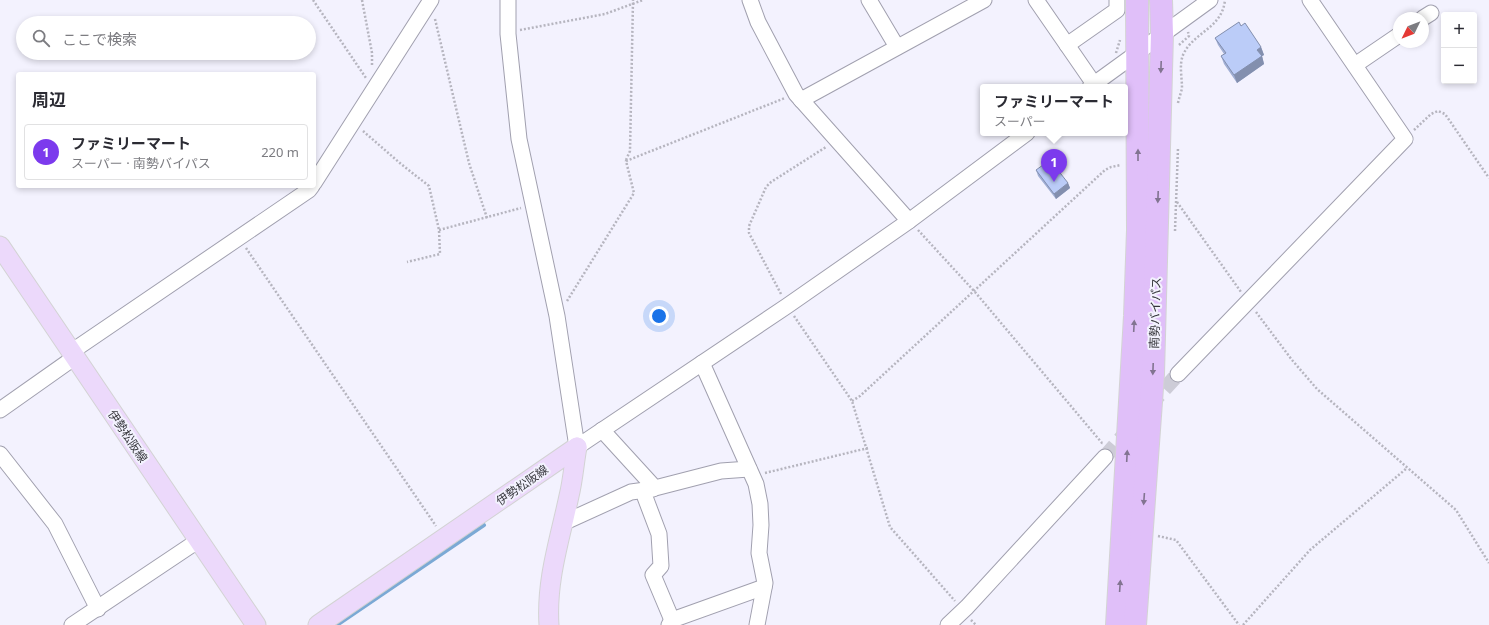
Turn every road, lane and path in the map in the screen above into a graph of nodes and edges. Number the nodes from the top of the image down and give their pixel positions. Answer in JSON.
{"nodes":[{"id":1,"x":313,"y":0,"type":"edge"},
{"id":2,"x":362,"y":0,"type":"edge"},
{"id":3,"x":431,"y":0,"type":"edge"},
{"id":4,"x":508,"y":0,"type":"edge"},
{"id":5,"x":643,"y":0,"type":"edge"},
{"id":6,"x":750,"y":0,"type":"edge"},
{"id":7,"x":869,"y":0,"type":"edge"},
{"id":8,"x":984,"y":0,"type":"edge"},
{"id":9,"x":1036,"y":0,"type":"edge"},
{"id":10,"x":1117,"y":0,"type":"edge"},
{"id":11,"x":1137,"y":0,"type":"edge"},
{"id":12,"x":1161,"y":0,"type":"edge"},
{"id":13,"x":1210,"y":0,"type":"edge"},
{"id":14,"x":1310,"y":0,"type":"edge"},
{"id":15,"x":633,"y":2,"type":"edge"},
{"id":16,"x":508,"y":34,"type":"junction"},
{"id":17,"x":1162,"y":34,"type":"junction"},
{"id":18,"x":1393,"y":39,"type":"edge"},
{"id":19,"x":1067,"y":45,"type":"junction"},
{"id":20,"x":897,"y":48,"type":"junction"},
{"id":21,"x":1137,"y":52,"type":"junction"},
{"id":22,"x":1355,"y":65,"type":"junction"},
{"id":23,"x":372,"y":68,"type":"dead end"},
{"id":24,"x":372,"y":75,"type":"dead end"},
{"id":25,"x":1091,"y":84,"type":"edge"},
{"id":26,"x":1095,"y":84,"type":"edge"},
{"id":27,"x":798,"y":97,"type":"junction"},
{"id":28,"x":353,"y":122,"type":"junction"},
{"id":29,"x":1024,"y":136,"type":"edge"},
{"id":30,"x":1405,"y":139,"type":"junction"},
{"id":31,"x":837,"y":140,"type":"junction"},
{"id":32,"x":626,"y":161,"type":"junction"},
{"id":33,"x":1121,"y":165,"type":"dead end"},
{"id":34,"x":1489,"y":178,"type":"edge"},
{"id":35,"x":316,"y":180,"type":"edge"},
{"id":36,"x":310,"y":188,"type":"edge"},
{"id":37,"x":1177,"y":202,"type":"dead end"},
{"id":38,"x":534,"y":205,"type":"junction"},
{"id":39,"x":487,"y":218,"type":"junction"},
{"id":40,"x":909,"y":221,"type":"junction"},
{"id":41,"x":439,"y":230,"type":"junction"},
{"id":42,"x":240,"y":239,"type":"junction"},
{"id":43,"x":0,"y":246,"type":"edge"},
{"id":44,"x":407,"y":262,"type":"dead end"},
{"id":45,"x":974,"y":291,"type":"junction"},
{"id":46,"x":1248,"y":302,"type":"junction"},
{"id":47,"x":787,"y":306,"type":"junction"},
{"id":48,"x":557,"y":316,"type":"junction"},
{"id":49,"x":73,"y":355,"type":"junction"},
{"id":50,"x":702,"y":363,"type":"junction"},
{"id":51,"x":1178,"y":374,"type":"tunnel mouth"},
{"id":52,"x":852,"y":401,"type":"junction"},
{"id":53,"x":0,"y":410,"type":"edge"},
{"id":54,"x":602,"y":430,"type":"junction"},
{"id":55,"x":577,"y":447,"type":"junction"},
{"id":56,"x":868,"y":448,"type":"junction"},
{"id":57,"x":1107,"y":450,"type":"joint"},
{"id":58,"x":0,"y":454,"type":"edge"},
{"id":59,"x":1407,"y":468,"type":"junction"},
{"id":60,"x":751,"y":473,"type":"junction"},
{"id":61,"x":650,"y":489,"type":"junction"},
{"id":62,"x":562,"y":523,"type":"junction"},
{"id":63,"x":1158,"y":536,"type":"dead end"},
{"id":64,"x":444,"y":538,"type":"junction"},
{"id":65,"x":199,"y":540,"type":"junction"},
{"id":66,"x":1489,"y":563,"type":"edge"},
{"id":67,"x":764,"y":587,"type":"junction"},
{"id":68,"x":98,"y":609,"type":"junction"},
{"id":69,"x":963,"y":611,"type":"junction"},
{"id":70,"x":670,"y":623,"type":"edge"},
{"id":71,"x":72,"y":625,"type":"edge"},
{"id":72,"x":256,"y":625,"type":"edge"},
{"id":73,"x":318,"y":625,"type":"edge"},
{"id":74,"x":549,"y":625,"type":"edge"},
{"id":75,"x":757,"y":625,"type":"edge"},
{"id":76,"x":948,"y":625,"type":"edge"},
{"id":77,"x":976,"y":625,"type":"edge"},
{"id":78,"x":1118,"y":625,"type":"edge"},
{"id":79,"x":1135,"y":625,"type":"edge"},
{"id":80,"x":1239,"y":625,"type":"edge"},
{"id":81,"x":1243,"y":625,"type":"edge"}],
"edges":[{"from":1,"to":24,"type":"path"},
{"from":2,"to":23,"type":"path"},
{"from":3,"to":28,"type":"street"},
{"from":3,"to":39,"type":"path"},
{"from":4,"to":16,"type":"street"},
{"from":5,"to":15,"type":"path"},
{"from":6,"to":27,"type":"street"},
{"from":7,"to":20,"type":"street"},
{"from":8,"to":20,"type":"street"},
{"from":9,"to":19,"type":"street"},
{"from":10,"to":19,"type":"street"},
{"from":11,"to":21,"type":"highway","name":"南勢バイパス"},
{"from":12,"to":17,"type":"highway","name":"南勢バイパス"},
{"from":13,"to":17,"type":"street"},
{"from":14,"to":22,"type":"street"},
{"from":15,"to":16,"type":"path"},
{"from":15,"to":32,"type":"path"},
{"from":16,"to":38,"type":"street"},
{"from":17,"to":21,"type":"street"},
{"from":17,"to":79,"type":"highway","name":"南勢バイパス","one_way":true},
{"from":18,"to":22,"type":"street"},
{"from":19,"to":25,"type":"street"},
{"from":20,"to":27,"type":"street"},
{"from":21,"to":26,"type":"street"},
{"from":78,"to":21,"type":"highway","name":"南勢バイパス","one_way":true},
{"from":22,"to":30,"type":"street"},
{"from":27,"to":31,"type":"street"},
{"from":27,"to":32,"type":"path"},
{"from":28,"to":35,"type":"street"},
{"from":28,"to":41,"type":"path"},
{"from":29,"to":40,"type":"street"},
{"from":30,"to":34,"type":"path"},
{"from":30,"to":46,"type":"street"},
{"from":31,"to":40,"type":"street"},
{"from":31,"to":47,"type":"path"},
{"from":32,"to":48,"type":"path"},
{"from":33,"to":45,"type":"path"},
{"from":36,"to":42,"type":"street"},
{"from":37,"to":46,"type":"path"},
{"from":38,"to":39,"type":"path"},
{"from":38,"to":48,"type":"street"},
{"from":39,"to":41,"type":"path"},
{"from":40,"to":45,"type":"path"},
{"from":40,"to":47,"type":"street"},
{"from":41,"to":44,"type":"path"},
{"from":42,"to":49,"type":"street"},
{"from":42,"to":64,"type":"path"},
{"from":43,"to":49,"type":"main road","name":"伊勢松阪線"},
{"from":45,"to":52,"type":"path"},
{"from":45,"to":57,"type":"path"},
{"from":46,"to":51,"type":"street"},
{"from":46,"to":59,"type":"path"},
{"from":47,"to":50,"type":"street"},
{"from":47,"to":52,"type":"path"},
{"from":48,"to":55,"type":"street"},
{"from":49,"to":53,"type":"street"},
{"from":49,"to":65,"type":"main road","name":"伊勢松阪線"},
{"from":50,"to":54,"type":"street"},
{"from":50,"to":60,"type":"street"},
{"from":52,"to":56,"type":"path"},
{"from":54,"to":55,"type":"street"},
{"from":54,"to":61,"type":"street"},
{"from":55,"to":62,"type":"main road"},
{"from":55,"to":64,"type":"main road","name":"伊勢松阪線"},
{"from":56,"to":60,"type":"path"},
{"from":56,"to":69,"type":"path"},
{"from":57,"to":69,"type":"street"},
{"from":58,"to":68,"type":"street"},
{"from":59,"to":66,"type":"path"},
{"from":59,"to":81,"type":"path"},
{"from":60,"to":61,"type":"street"},
{"from":60,"to":67,"type":"street"},
{"from":61,"to":62,"type":"street"},
{"from":61,"to":70,"type":"street"},
{"from":62,"to":74,"type":"main road"},
{"from":63,"to":80,"type":"path"},
{"from":64,"to":73,"type":"main road","name":"伊勢松阪線"},
{"from":65,"to":68,"type":"street"},
{"from":65,"to":72,"type":"main road","name":"伊勢松阪線"},
{"from":67,"to":70,"type":"street"},
{"from":67,"to":75,"type":"street"},
{"from":68,"to":71,"type":"street"},
{"from":69,"to":76,"type":"street"},
{"from":69,"to":77,"type":"path"}]}
